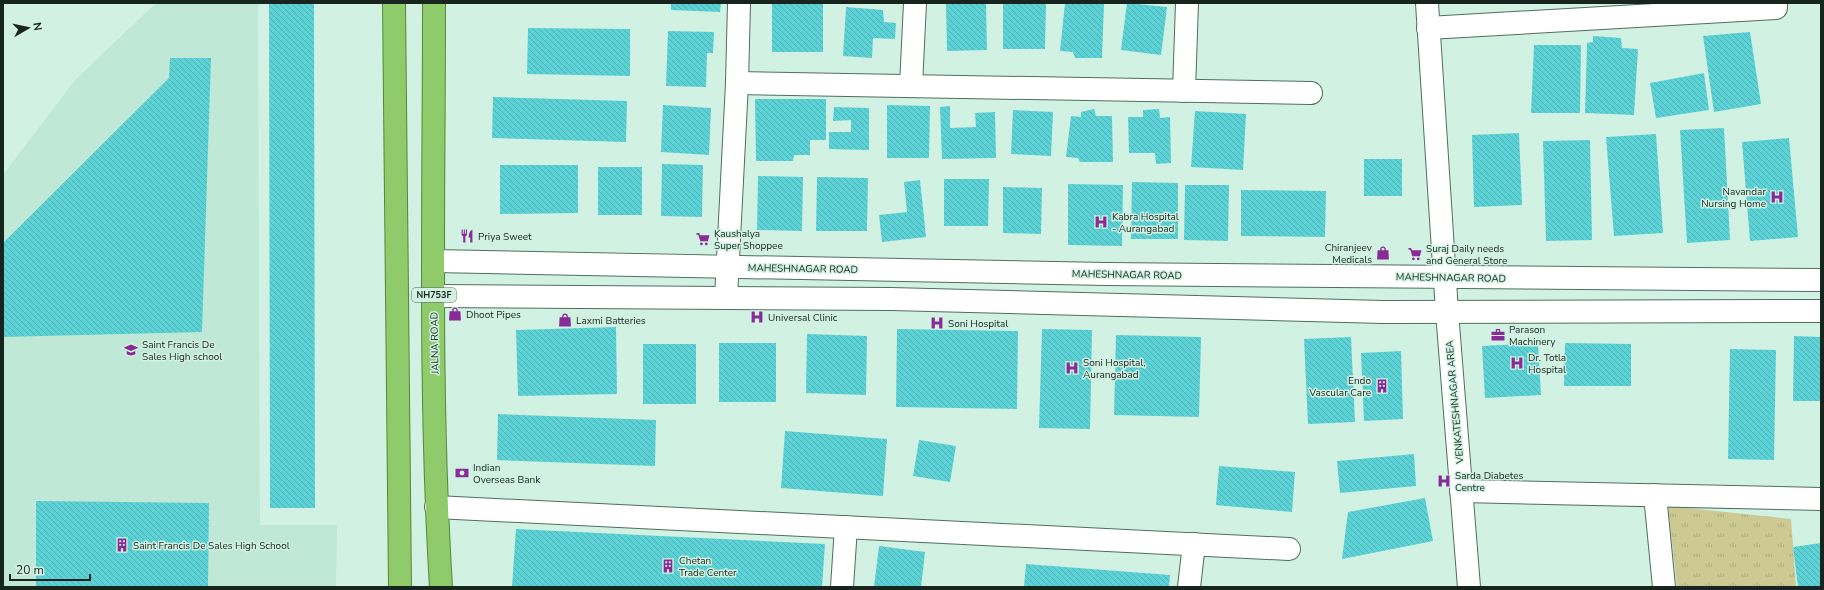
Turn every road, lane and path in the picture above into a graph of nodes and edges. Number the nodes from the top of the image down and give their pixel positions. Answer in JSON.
{"nodes":[{"id":1,"x":394,"y":3,"type":"edge"},
{"id":2,"x":434,"y":3,"type":"edge"},
{"id":3,"x":739,"y":3,"type":"edge"},
{"id":4,"x":915,"y":3,"type":"edge"},
{"id":5,"x":1187,"y":3,"type":"edge"},
{"id":6,"x":1427,"y":3,"type":"edge"},
{"id":7,"x":1776,"y":3,"type":"edge"},
{"id":8,"x":1428,"y":28,"type":"junction"},
{"id":9,"x":737,"y":83,"type":"junction"},
{"id":10,"x":911,"y":86,"type":"junction"},
{"id":11,"x":1184,"y":91,"type":"junction"},
{"id":12,"x":1311,"y":93,"type":"dead end"},
{"id":13,"x":434,"y":261,"type":"junction"},
{"id":14,"x":727,"y":266,"type":"junction"},
{"id":15,"x":1445,"y":277,"type":"junction"},
{"id":16,"x":1821,"y":280,"type":"edge"},
{"id":17,"x":434,"y":296,"type":"junction"},
{"id":18,"x":726,"y":298,"type":"junction"},
{"id":19,"x":1821,"y":311,"type":"edge"},
{"id":20,"x":1447,"y":312,"type":"junction"},
{"id":21,"x":1461,"y":491,"type":"junction"},
{"id":22,"x":1655,"y":495,"type":"junction"},
{"id":23,"x":1821,"y":499,"type":"edge"},
{"id":24,"x":436,"y":507,"type":"junction"},
{"id":25,"x":846,"y":527,"type":"junction"},
{"id":26,"x":1194,"y":544,"type":"junction"},
{"id":27,"x":1289,"y":549,"type":"dead end"},
{"id":28,"x":400,"y":587,"type":"edge"},
{"id":29,"x":441,"y":587,"type":"edge"},
{"id":30,"x":842,"y":587,"type":"edge"},
{"id":31,"x":1189,"y":587,"type":"edge"},
{"id":32,"x":1469,"y":587,"type":"edge"},
{"id":33,"x":1664,"y":587,"type":"edge"}],
"edges":[{"from":1,"to":28,"type":"highway"},
{"from":2,"to":13,"type":"highway","name":"JALNA ROAD","number":"NH753F"},
{"from":3,"to":9,"type":"street"},
{"from":4,"to":10,"type":"street"},
{"from":5,"to":11,"type":"street"},
{"from":6,"to":8,"type":"street","name":"VENKATESHNAGAR AREA"},
{"from":7,"to":8,"type":"street"},
{"from":8,"to":15,"type":"street","name":"VENKATESHNAGAR AREA"},
{"from":9,"to":10,"type":"street"},
{"from":9,"to":14,"type":"street"},
{"from":10,"to":11,"type":"street"},
{"from":11,"to":12,"type":"street"},
{"from":13,"to":14,"type":"street","name":"MAHESHNAGAR ROAD"},
{"from":13,"to":17,"type":"highway","name":"JALNA ROAD","number":"NH753F"},
{"from":14,"to":15,"type":"street","name":"MAHESHNAGAR ROAD"},
{"from":14,"to":18,"type":"street"},
{"from":15,"to":16,"type":"street","name":"MAHESHNAGAR ROAD"},
{"from":15,"to":20,"type":"street","name":"VENKATESHNAGAR AREA"},
{"from":17,"to":18,"type":"street"},
{"from":17,"to":24,"type":"highway","name":"JALNA ROAD","number":"NH753F"},
{"from":18,"to":20,"type":"street"},
{"from":19,"to":20,"type":"street"},
{"from":20,"to":21,"type":"street","name":"VENKATESHNAGAR AREA"},
{"from":21,"to":22,"type":"street"},
{"from":21,"to":32,"type":"street","name":"VENKATESHNAGAR AREA"},
{"from":22,"to":23,"type":"street"},
{"from":22,"to":33,"type":"street"},
{"from":24,"to":25,"type":"street"},
{"from":24,"to":29,"type":"highway","name":"JALNA ROAD","number":"NH753F"},
{"from":25,"to":26,"type":"street"},
{"from":25,"to":30,"type":"street"},
{"from":26,"to":27,"type":"street"},
{"from":26,"to":31,"type":"street"}]}
